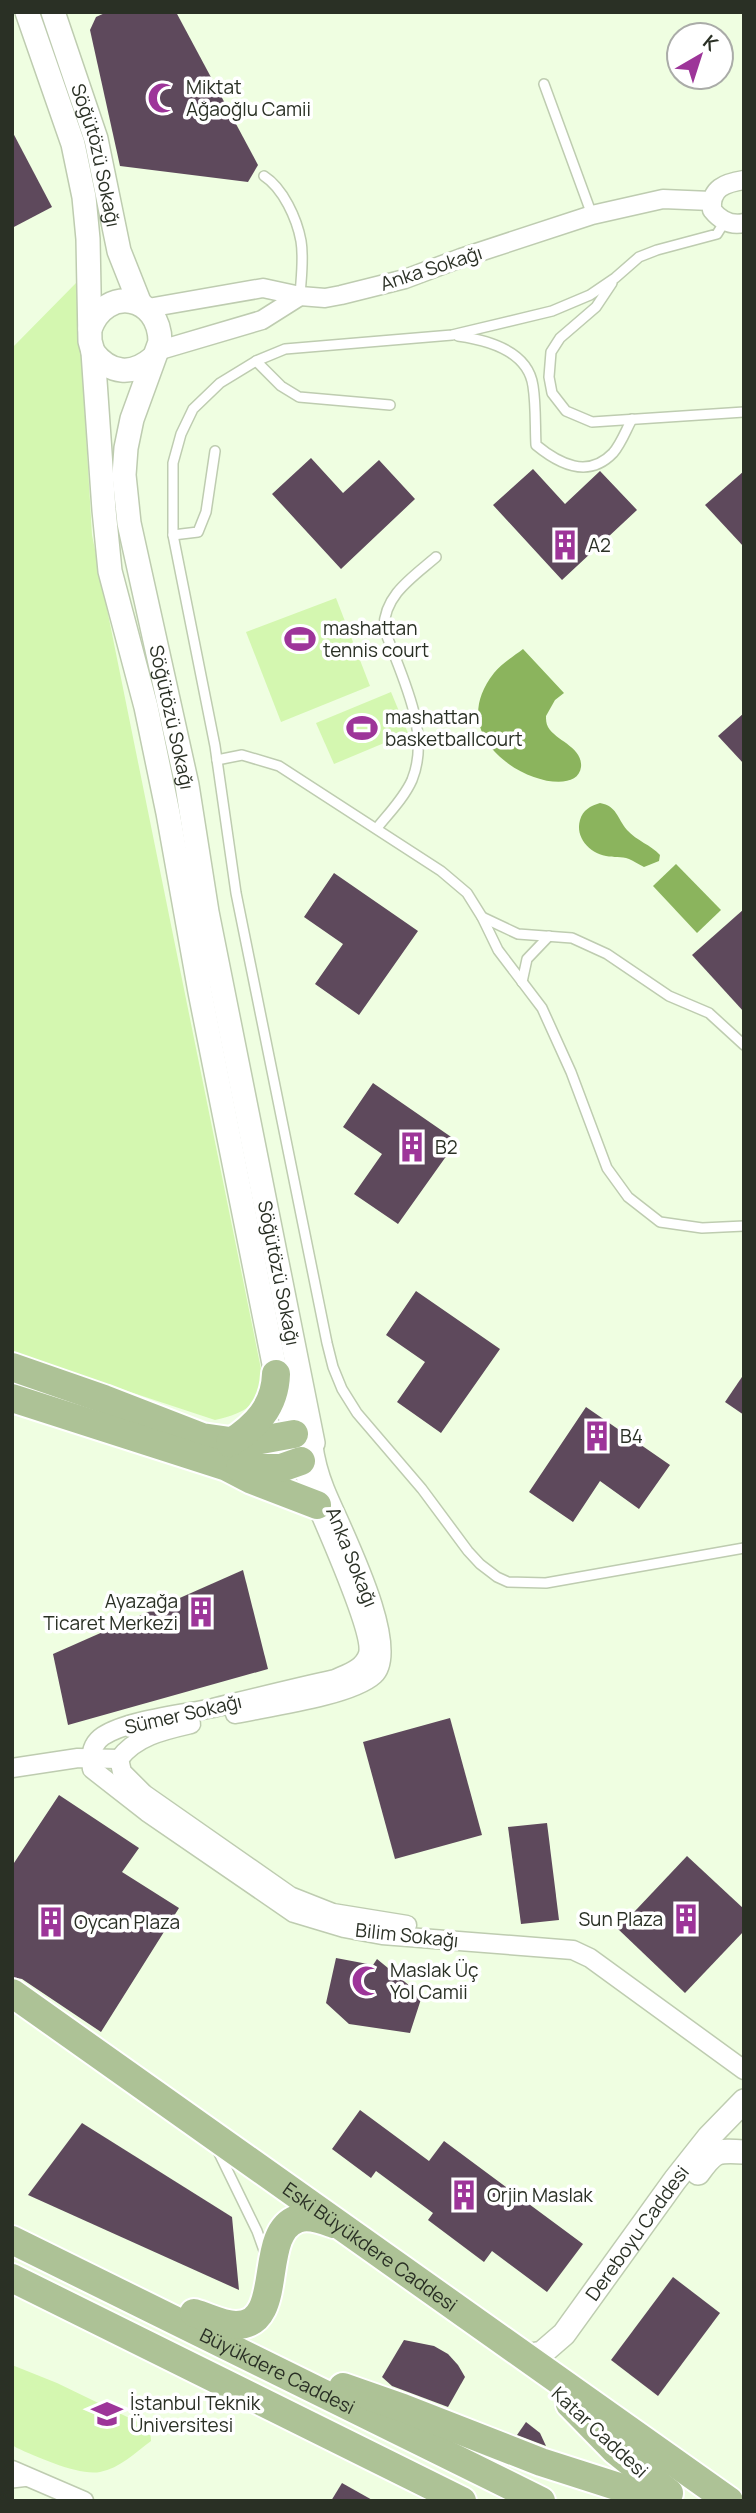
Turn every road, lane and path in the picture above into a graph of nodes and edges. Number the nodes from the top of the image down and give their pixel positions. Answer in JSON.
{"nodes":[{"id":1,"x":27,"y":12,"type":"edge"},
{"id":2,"x":53,"y":12,"type":"edge"},
{"id":3,"x":544,"y":84,"type":"dead end"},
{"id":4,"x":264,"y":176,"type":"dead end"},
{"id":5,"x":737,"y":182,"type":"edge"},
{"id":6,"x":711,"y":201,"type":"junction"},
{"id":7,"x":592,"y":215,"type":"junction"},
{"id":8,"x":724,"y":221,"type":"junction"},
{"id":9,"x":744,"y":223,"type":"edge"},
{"id":10,"x":615,"y":278,"type":"junction"},
{"id":11,"x":300,"y":296,"type":"junction"},
{"id":12,"x":144,"y":306,"type":"junction"},
{"id":13,"x":90,"y":328,"type":"junction"},
{"id":14,"x":452,"y":335,"type":"junction"},
{"id":15,"x":93,"y":352,"type":"junction"},
{"id":16,"x":155,"y":355,"type":"junction"},
{"id":17,"x":256,"y":361,"type":"junction"},
{"id":18,"x":390,"y":405,"type":"dead end"},
{"id":19,"x":744,"y":412,"type":"edge"},
{"id":20,"x":632,"y":419,"type":"junction"},
{"id":21,"x":215,"y":451,"type":"dead end"},
{"id":22,"x":173,"y":535,"type":"junction"},
{"id":23,"x":436,"y":557,"type":"dead end"},
{"id":24,"x":217,"y":760,"type":"junction"},
{"id":25,"x":377,"y":828,"type":"junction"},
{"id":26,"x":482,"y":917,"type":"junction"},
{"id":27,"x":549,"y":936,"type":"junction"},
{"id":28,"x":522,"y":982,"type":"junction"},
{"id":29,"x":744,"y":1045,"type":"edge"},
{"id":30,"x":744,"y":1226,"type":"edge"},
{"id":31,"x":12,"y":1367,"type":"edge"},
{"id":32,"x":276,"y":1374,"type":"junction"},
{"id":33,"x":12,"y":1398,"type":"edge"},
{"id":34,"x":302,"y":1446,"type":"junction"},
{"id":35,"x":229,"y":1455,"type":"junction"},
{"id":36,"x":317,"y":1505,"type":"junction"},
{"id":37,"x":744,"y":1548,"type":"edge"},
{"id":38,"x":370,"y":1668,"type":"junction"},
{"id":39,"x":90,"y":1758,"type":"junction"},
{"id":40,"x":119,"y":1759,"type":"junction"},
{"id":41,"x":12,"y":1768,"type":"edge"},
{"id":42,"x":12,"y":1993,"type":"edge"},
{"id":43,"x":744,"y":2058,"type":"edge"},
{"id":44,"x":744,"y":2070,"type":"edge"},
{"id":45,"x":739,"y":2106,"type":"edge"},
{"id":46,"x":210,"y":2134,"type":"junction"},
{"id":47,"x":744,"y":2142,"type":"edge"},
{"id":48,"x":744,"y":2152,"type":"edge"},
{"id":49,"x":341,"y":2226,"type":"junction"},
{"id":50,"x":12,"y":2240,"type":"edge"},
{"id":51,"x":271,"y":2271,"type":"junction"},
{"id":52,"x":12,"y":2278,"type":"edge"},
{"id":53,"x":151,"y":2307,"type":"junction"},
{"id":54,"x":526,"y":2356,"type":"junction"},
{"id":55,"x":284,"y":2373,"type":"junction"},
{"id":56,"x":551,"y":2373,"type":"junction"},
{"id":57,"x":12,"y":2470,"type":"edge"},
{"id":58,"x":34,"y":2480,"type":"junction"},
{"id":59,"x":12,"y":2483,"type":"edge"},
{"id":60,"x":84,"y":2501,"type":"edge"},
{"id":61,"x":461,"y":2501,"type":"edge"},
{"id":62,"x":541,"y":2501,"type":"edge"},
{"id":63,"x":663,"y":2501,"type":"edge"},
{"id":64,"x":681,"y":2501,"type":"edge"},
{"id":65,"x":729,"y":2501,"type":"edge"}],
"edges":[{"from":1,"to":13,"type":"street","name":"Söğütözü Sokağı"},
{"from":2,"to":12,"type":"street","name":"Söğütözü Sokağı"},
{"from":3,"to":7,"type":"lane"},
{"from":4,"to":11,"type":"lane"},
{"from":5,"to":6,"type":"street"},
{"from":6,"to":7,"type":"street","name":"Anka Sokağı"},
{"from":6,"to":8,"type":"street"},
{"from":7,"to":11,"type":"street","name":"Anka Sokağı"},
{"from":8,"to":9,"type":"street"},
{"from":8,"to":10,"type":"lane"},
{"from":10,"to":14,"type":"lane"},
{"from":10,"to":20,"type":"lane"},
{"from":11,"to":12,"type":"street","name":"Anka Sokağı"},
{"from":11,"to":16,"type":"street"},
{"from":12,"to":13,"type":"street"},
{"from":12,"to":16,"type":"street","name":"Söğütözü Sokağı"},
{"from":13,"to":15,"type":"street","name":"Söğütözü Sokağı"},
{"from":14,"to":17,"type":"lane"},
{"from":14,"to":20,"type":"lane"},
{"from":15,"to":16,"type":"street"},
{"from":15,"to":32,"type":"street","name":"Söğütözü Sokağı"},
{"from":16,"to":34,"type":"street","name":"Söğütözü Sokağı"},
{"from":17,"to":18,"type":"lane"},
{"from":17,"to":22,"type":"lane"},
{"from":19,"to":20,"type":"lane"},
{"from":21,"to":22,"type":"lane"},
{"from":22,"to":24,"type":"lane"},
{"from":23,"to":25,"type":"lane"},
{"from":24,"to":25,"type":"lane"},
{"from":24,"to":37,"type":"lane"},
{"from":25,"to":26,"type":"lane"},
{"from":26,"to":27,"type":"lane"},
{"from":26,"to":28,"type":"lane"},
{"from":27,"to":28,"type":"lane"},
{"from":27,"to":29,"type":"lane"},
{"from":28,"to":30,"type":"lane"},
{"from":31,"to":35,"type":"main road"},
{"from":32,"to":34,"type":"street","name":"Söğütözü Sokağı"},
{"from":32,"to":35,"type":"main road"},
{"from":33,"to":35,"type":"main road"},
{"from":34,"to":35,"type":"main road"},
{"from":34,"to":36,"type":"street","name":"Anka Sokağı"},
{"from":34,"to":38,"type":"street","name":"Anka Sokağı"},
{"from":35,"to":36,"type":"main road"},
{"from":36,"to":38,"type":"street","name":"Anka Sokağı"},
{"from":38,"to":39,"type":"street","name":"Sümer Sokağı"},
{"from":38,"to":40,"type":"street","name":"Sümer Sokağı"},
{"from":39,"to":40,"type":"street"},
{"from":39,"to":41,"type":"street"},
{"from":39,"to":44,"type":"street","name":"Bilim Sokağı"},
{"from":40,"to":43,"type":"street","name":"Bilim Sokağı"},
{"from":42,"to":46,"type":"main road","name":"Eski Büyükdere Caddesi"},
{"from":45,"to":47,"type":"street"},
{"from":45,"to":54,"type":"street","name":"Dereboyu Caddesi"},
{"from":46,"to":49,"type":"main road","name":"Eski Büyükdere Caddesi"},
{"from":46,"to":51,"type":"lane"},
{"from":48,"to":56,"type":"street","name":"Dereboyu Caddesi"},
{"from":49,"to":51,"type":"main road"},
{"from":49,"to":54,"type":"main road","name":"Eski Büyükdere Caddesi"},
{"from":50,"to":53,"type":"main road","name":"Büyükdere Caddesi"},
{"from":51,"to":53,"type":"main road"},
{"from":52,"to":61,"type":"main road","name":"Büyükdere Caddesi"},
{"from":53,"to":55,"type":"main road","name":"Büyükdere Caddesi"},
{"from":54,"to":56,"type":"main road","name":"Eski Büyükdere Caddesi"},
{"from":54,"to":64,"type":"main road","name":"Katar Caddesi"},
{"from":55,"to":62,"type":"main road","name":"Büyükdere Caddesi"},
{"from":55,"to":63,"type":"main road"},
{"from":56,"to":65,"type":"main road","name":"Eski Büyükdere Caddesi"},
{"from":57,"to":58,"type":"street"},
{"from":58,"to":59,"type":"lane"},
{"from":58,"to":60,"type":"street"}]}
